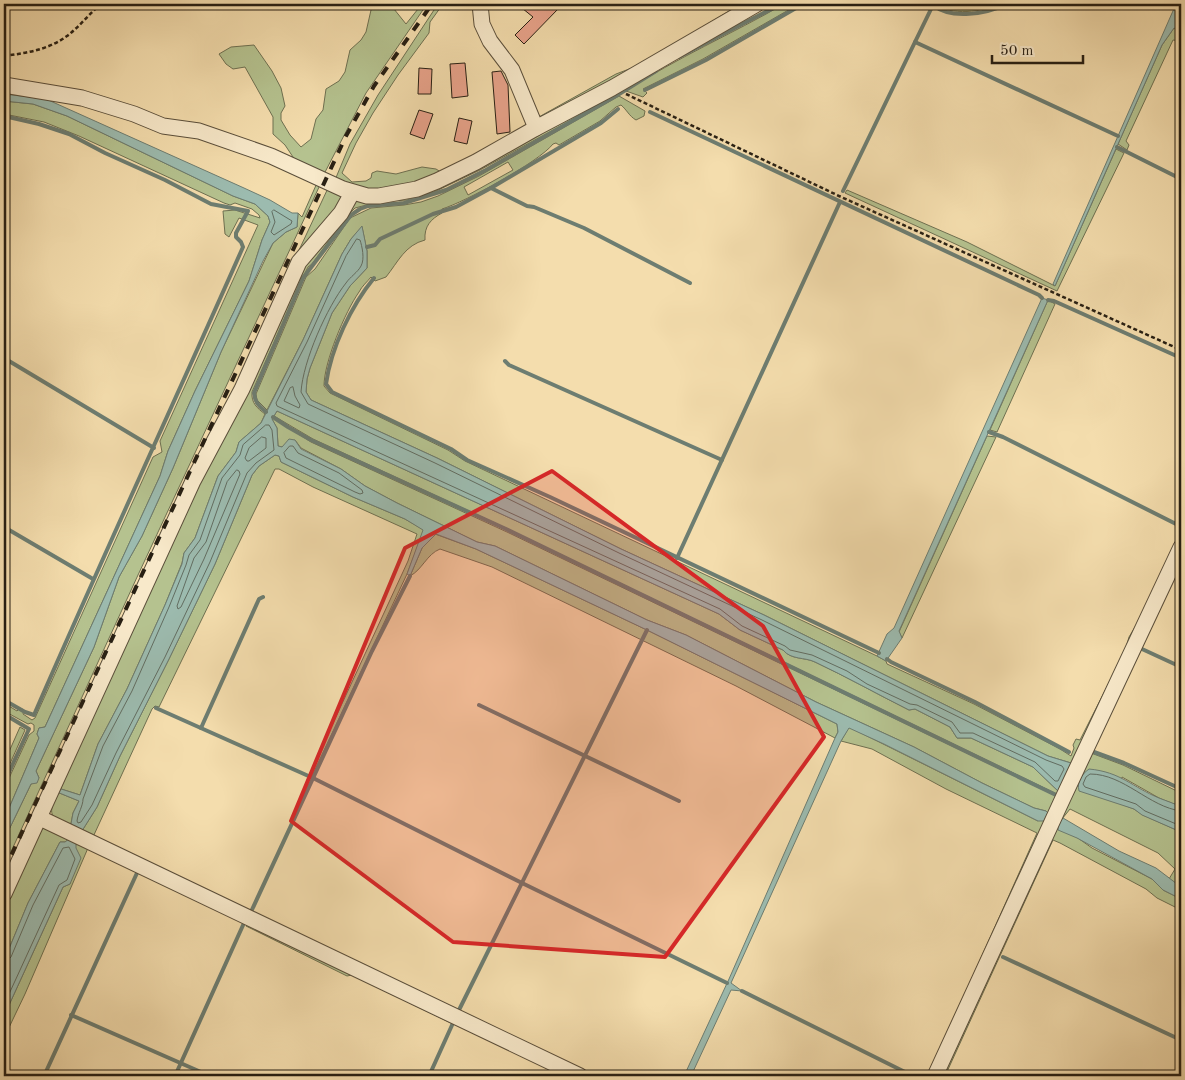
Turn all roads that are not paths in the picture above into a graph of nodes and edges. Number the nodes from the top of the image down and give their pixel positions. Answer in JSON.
{"nodes":[{"id":1,"x":480,"y":4,"type":"edge"},
{"id":2,"x":756,"y":4,"type":"edge"},
{"id":3,"x":4,"y":85,"type":"edge"},
{"id":4,"x":536,"y":128,"type":"junction"},
{"id":5,"x":352,"y":193,"type":"junction"},
{"id":6,"x":1181,"y":547,"type":"edge"},
{"id":7,"x":40,"y":818,"type":"junction"},
{"id":8,"x":4,"y":894,"type":"edge"},
{"id":9,"x":580,"y":1076,"type":"edge"},
{"id":10,"x":934,"y":1076,"type":"edge"}],
"edges":[{"from":1,"to":4,"type":"street"},
{"from":2,"to":4,"type":"street"},
{"from":3,"to":5,"type":"street"},
{"from":4,"to":5,"type":"street"},
{"from":5,"to":7,"type":"street"},
{"from":6,"to":10,"type":"street"},
{"from":7,"to":8,"type":"street"},
{"from":7,"to":9,"type":"street"}]}
